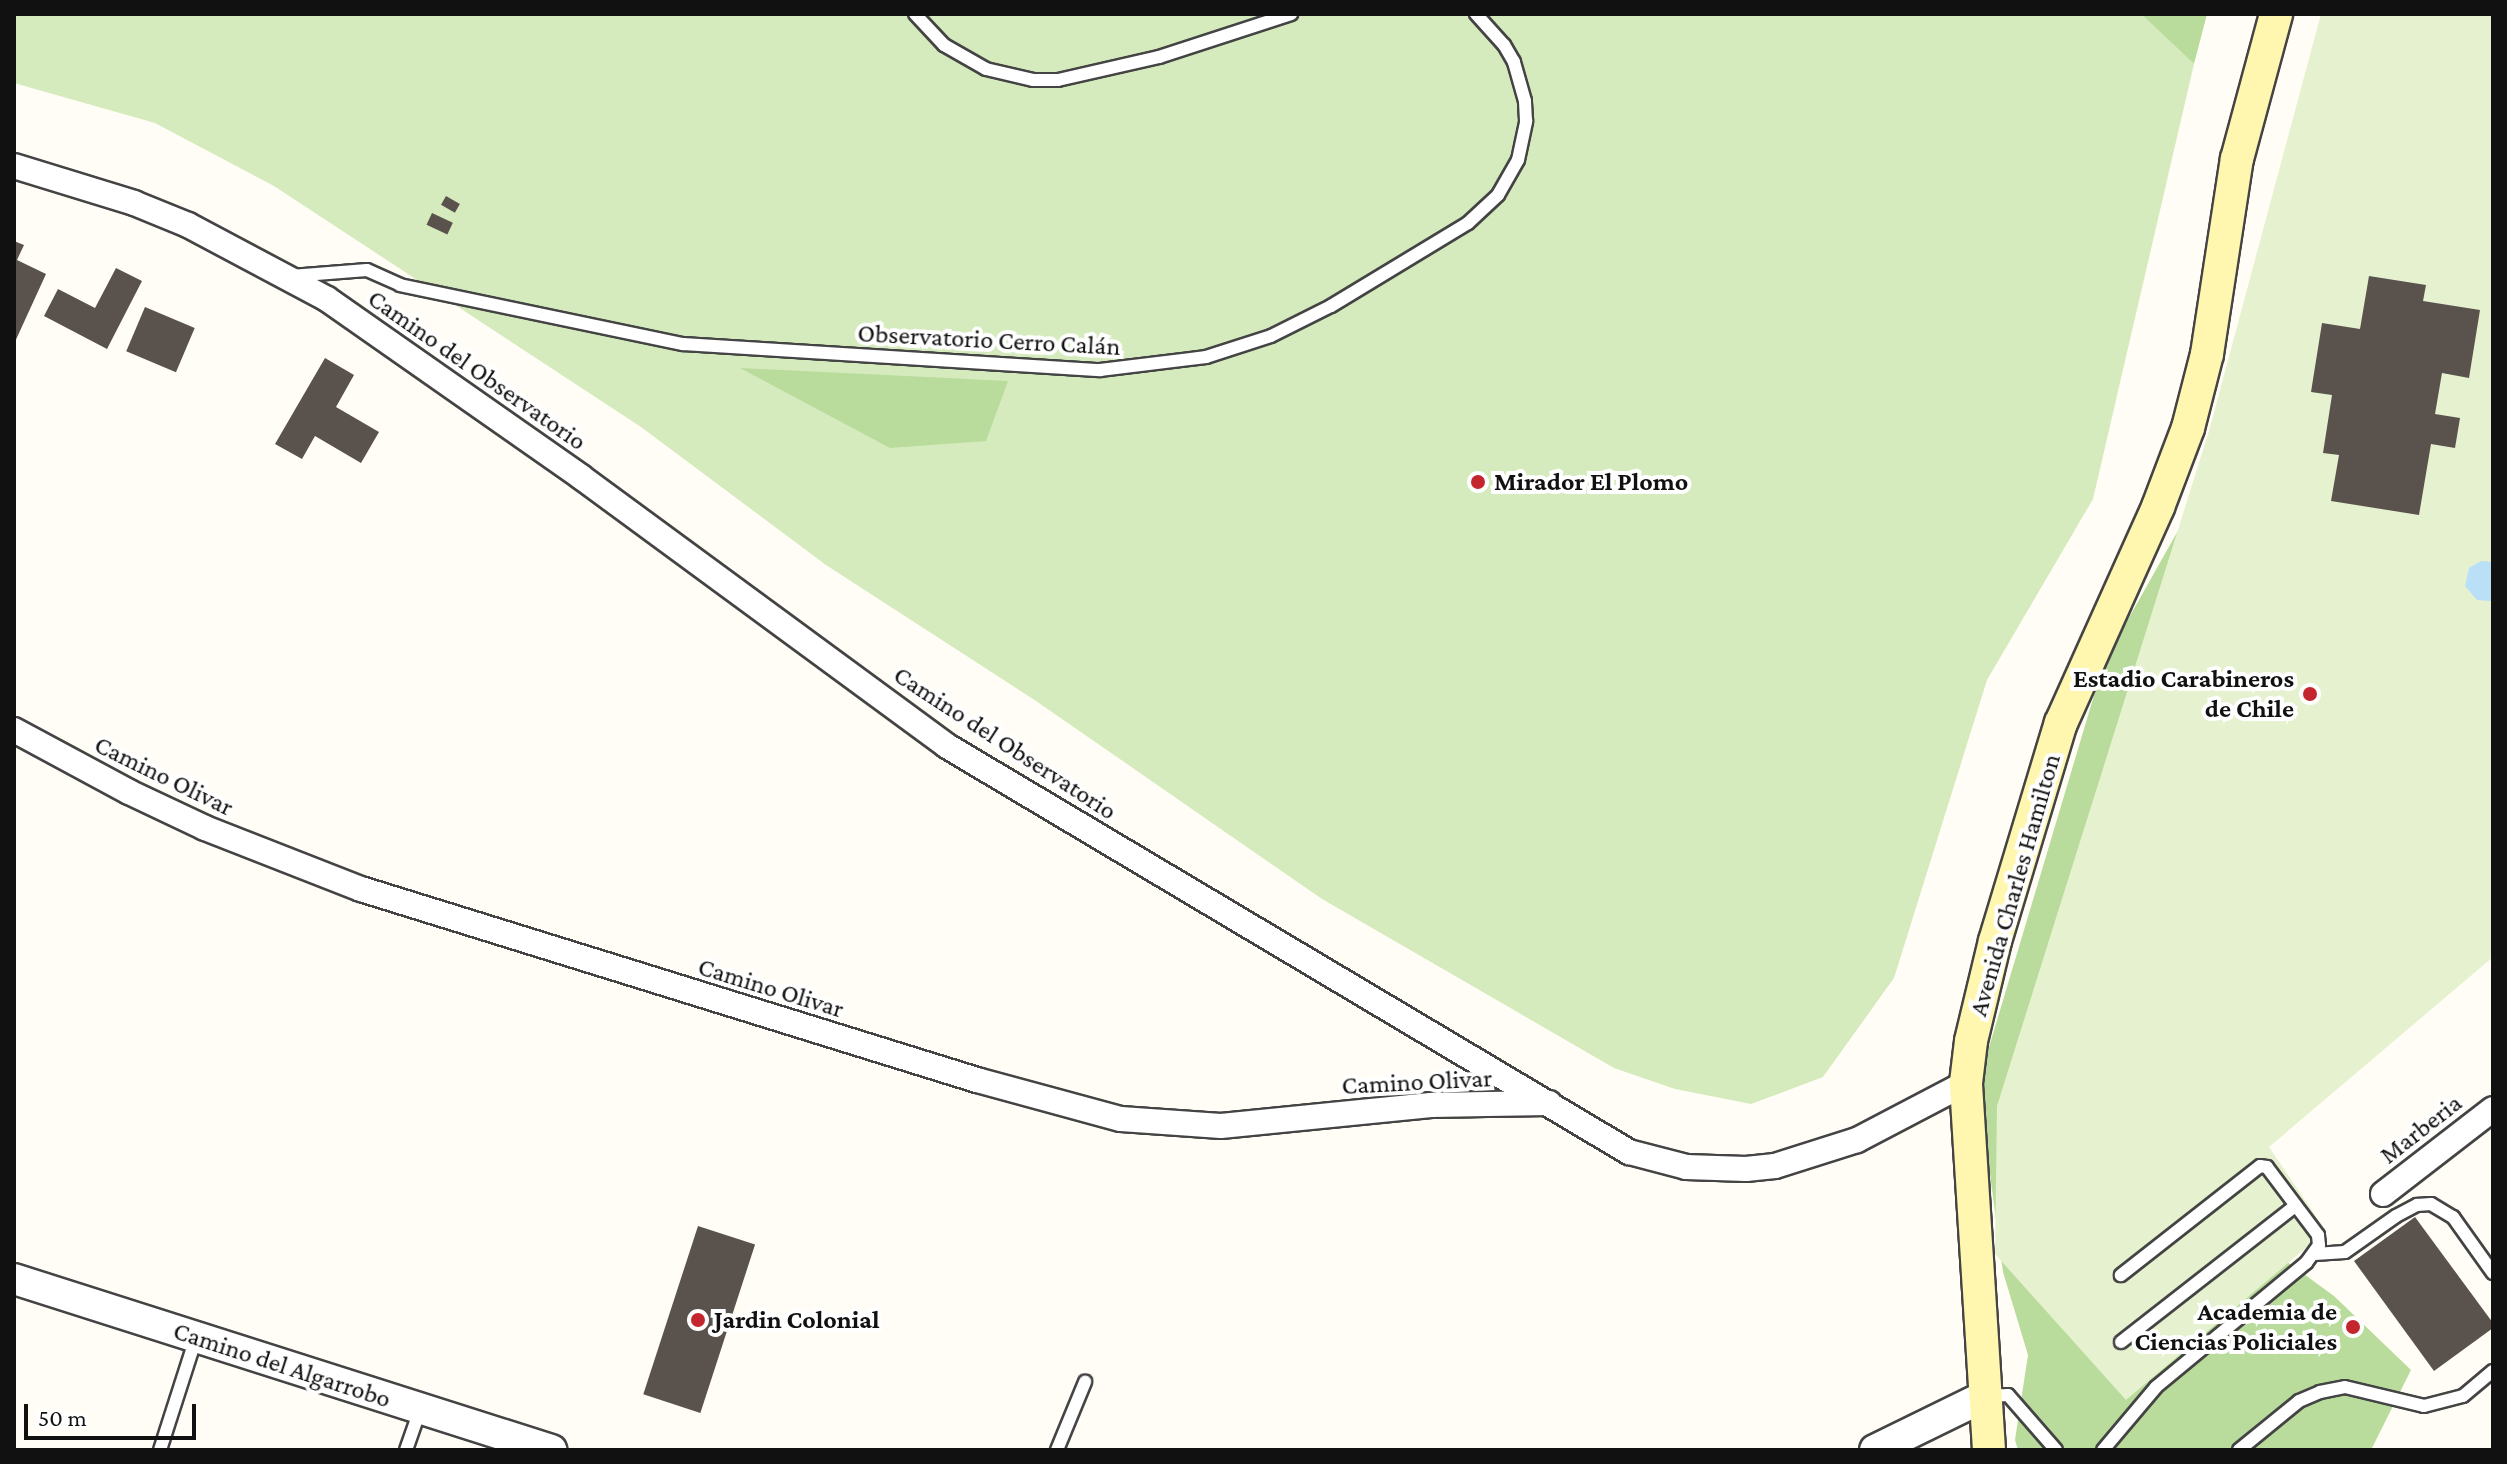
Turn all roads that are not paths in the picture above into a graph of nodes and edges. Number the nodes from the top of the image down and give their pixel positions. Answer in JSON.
{"nodes":[{"id":1,"x":915,"y":14,"type":"edge"},
{"id":2,"x":1291,"y":14,"type":"edge"},
{"id":3,"x":1476,"y":14,"type":"edge"},
{"id":4,"x":2252,"y":14,"type":"edge"},
{"id":5,"x":2276,"y":14,"type":"edge"},
{"id":6,"x":2237,"y":159,"type":"junction"},
{"id":7,"x":14,"y":166,"type":"edge"},
{"id":8,"x":288,"y":276,"type":"junction"},
{"id":9,"x":14,"y":730,"type":"edge"},
{"id":10,"x":1966,"y":1083,"type":"junction"},
{"id":11,"x":1549,"y":1103,"type":"junction"},
{"id":12,"x":2493,"y":1109,"type":"edge"},
{"id":13,"x":2383,"y":1194,"type":"dead end"},
{"id":14,"x":2295,"y":1206,"type":"junction"},
{"id":15,"x":2315,"y":1254,"type":"junction"},
{"id":16,"x":2493,"y":1273,"type":"edge"},
{"id":17,"x":2121,"y":1275,"type":"dead end"},
{"id":18,"x":16,"y":1284,"type":"edge"},
{"id":19,"x":196,"y":1338,"type":"junction"},
{"id":20,"x":2121,"y":1342,"type":"dead end"},
{"id":21,"x":2493,"y":1371,"type":"edge"},
{"id":22,"x":1085,"y":1382,"type":"dead end"},
{"id":23,"x":1983,"y":1397,"type":"junction"},
{"id":24,"x":420,"y":1410,"type":"junction"},
{"id":25,"x":160,"y":1450,"type":"edge"},
{"id":26,"x":406,"y":1450,"type":"edge"},
{"id":27,"x":551,"y":1450,"type":"edge"},
{"id":28,"x":1057,"y":1450,"type":"edge"},
{"id":29,"x":1875,"y":1450,"type":"edge"},
{"id":30,"x":1989,"y":1450,"type":"edge"},
{"id":31,"x":2056,"y":1450,"type":"edge"},
{"id":32,"x":2103,"y":1450,"type":"edge"},
{"id":33,"x":2239,"y":1450,"type":"edge"}],
"edges":[{"from":1,"to":2,"type":"lane"},
{"from":3,"to":8,"type":"lane","name":"Observatorio Cerro Calán"},
{"from":4,"to":6,"type":"main road","name":"Avenida Charles Hamilton"},
{"from":5,"to":6,"type":"main road","name":"Avenida Charles Hamilton"},
{"from":6,"to":10,"type":"main road","name":"Avenida Charles Hamilton"},
{"from":7,"to":8,"type":"street","name":"Camino del Observatorio"},
{"from":8,"to":11,"type":"street","name":"Camino del Observatorio"},
{"from":9,"to":11,"type":"street","name":"Camino Olivar"},
{"from":10,"to":11,"type":"street","name":"Camino del Observatorio"},
{"from":10,"to":23,"type":"main road","name":"Avenida Charles Hamilton"},
{"from":12,"to":13,"type":"street","name":"Marberia"},
{"from":14,"to":15,"type":"lane"},
{"from":14,"to":17,"type":"lane"},
{"from":14,"to":20,"type":"lane"},
{"from":15,"to":16,"type":"lane"},
{"from":15,"to":32,"type":"lane"},
{"from":18,"to":19,"type":"street","name":"Camino del Algarrobo"},
{"from":19,"to":24,"type":"street","name":"Camino del Algarrobo"},
{"from":19,"to":25,"type":"lane"},
{"from":21,"to":33,"type":"lane"},
{"from":22,"to":28,"type":"lane"},
{"from":23,"to":29,"type":"street"},
{"from":23,"to":30,"type":"main road","name":"Avenida Charles Hamilton"},
{"from":23,"to":31,"type":"lane"},
{"from":24,"to":26,"type":"lane"},
{"from":24,"to":27,"type":"street","name":"Camino del Algarrobo"}]}
